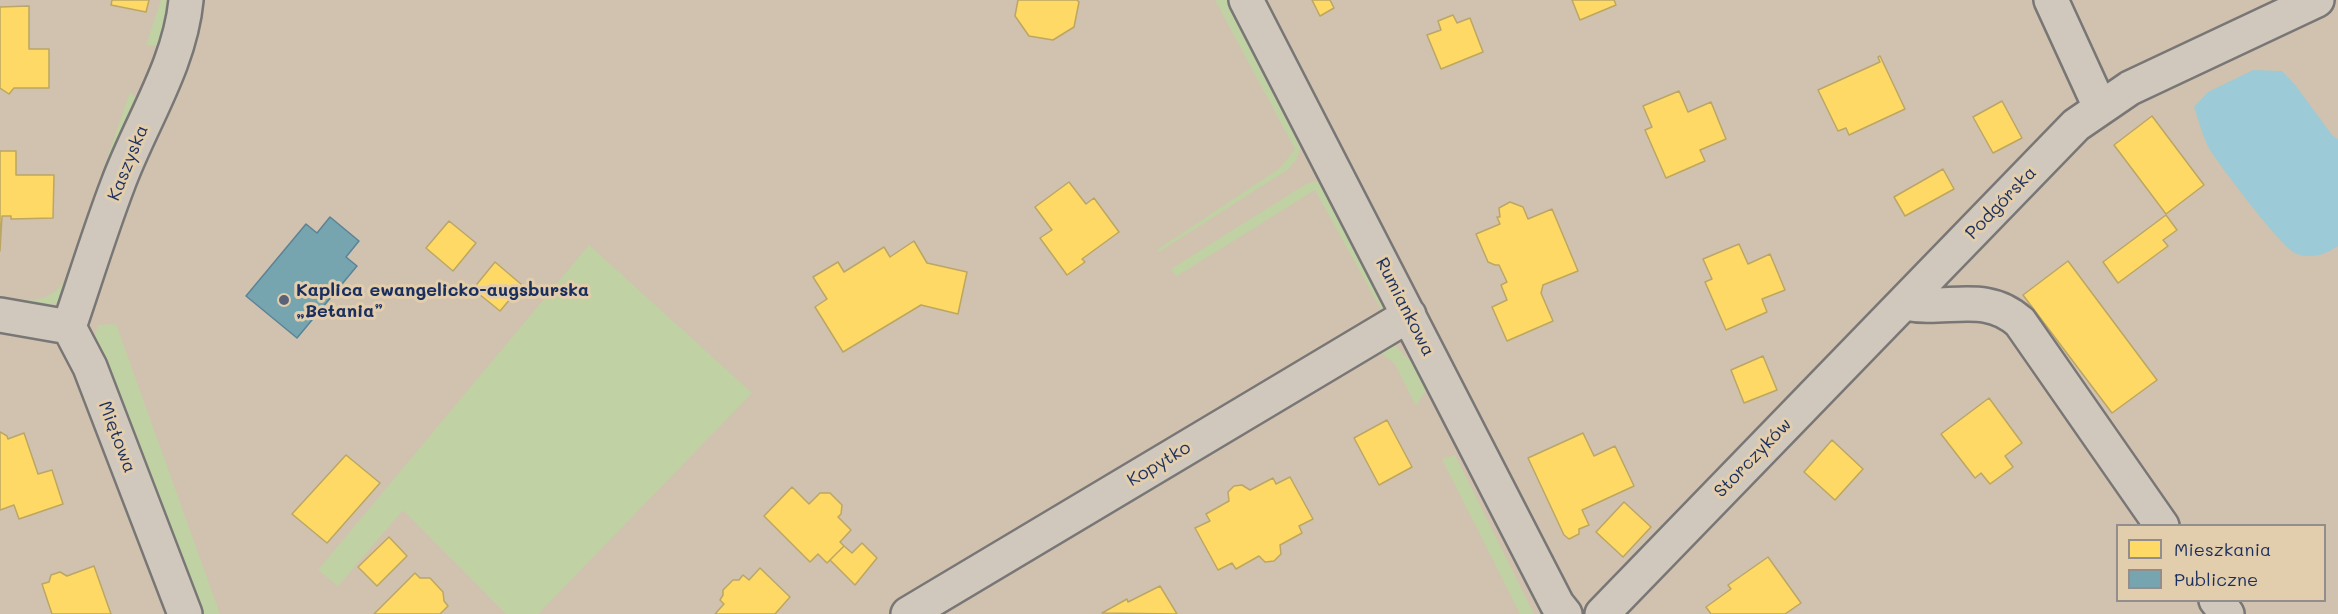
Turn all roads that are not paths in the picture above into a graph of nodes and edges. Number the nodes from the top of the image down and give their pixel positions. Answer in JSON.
{"nodes":[{"id":1,"x":186,"y":0,"type":"edge"},
{"id":2,"x":1246,"y":0,"type":"edge"},
{"id":3,"x":2051,"y":0,"type":"edge"},
{"id":4,"x":2317,"y":0,"type":"edge"},
{"id":5,"x":2100,"y":107,"type":"junction"},
{"id":6,"x":1905,"y":303,"type":"junction"},
{"id":7,"x":0,"y":315,"type":"edge"},
{"id":8,"x":1409,"y":315,"type":"junction"},
{"id":9,"x":69,"y":327,"type":"junction"},
{"id":10,"x":2161,"y":524,"type":"edge"},
{"id":11,"x":2218,"y":602,"type":"edge"},
{"id":12,"x":185,"y":614,"type":"edge"},
{"id":13,"x":908,"y":614,"type":"edge"},
{"id":14,"x":1565,"y":614,"type":"edge"},
{"id":15,"x":1602,"y":614,"type":"edge"},
{"id":16,"x":2227,"y":614,"type":"edge"}],
"edges":[{"from":1,"to":9,"type":"street","name":"Kaszyska"},
{"from":2,"to":8,"type":"street","name":"Rumiankowa"},
{"from":3,"to":5,"type":"street"},
{"from":4,"to":5,"type":"street","name":"Podgórska"},
{"from":5,"to":6,"type":"street","name":"Podgórska"},
{"from":6,"to":10,"type":"street"},
{"from":6,"to":15,"type":"street","name":"Storczyków"},
{"from":7,"to":9,"type":"street"},
{"from":8,"to":13,"type":"street","name":"Kopytko"},
{"from":8,"to":14,"type":"street","name":"Rumiankowa"},
{"from":9,"to":12,"type":"street","name":"Miętowa"},
{"from":11,"to":16,"type":"street"}]}
